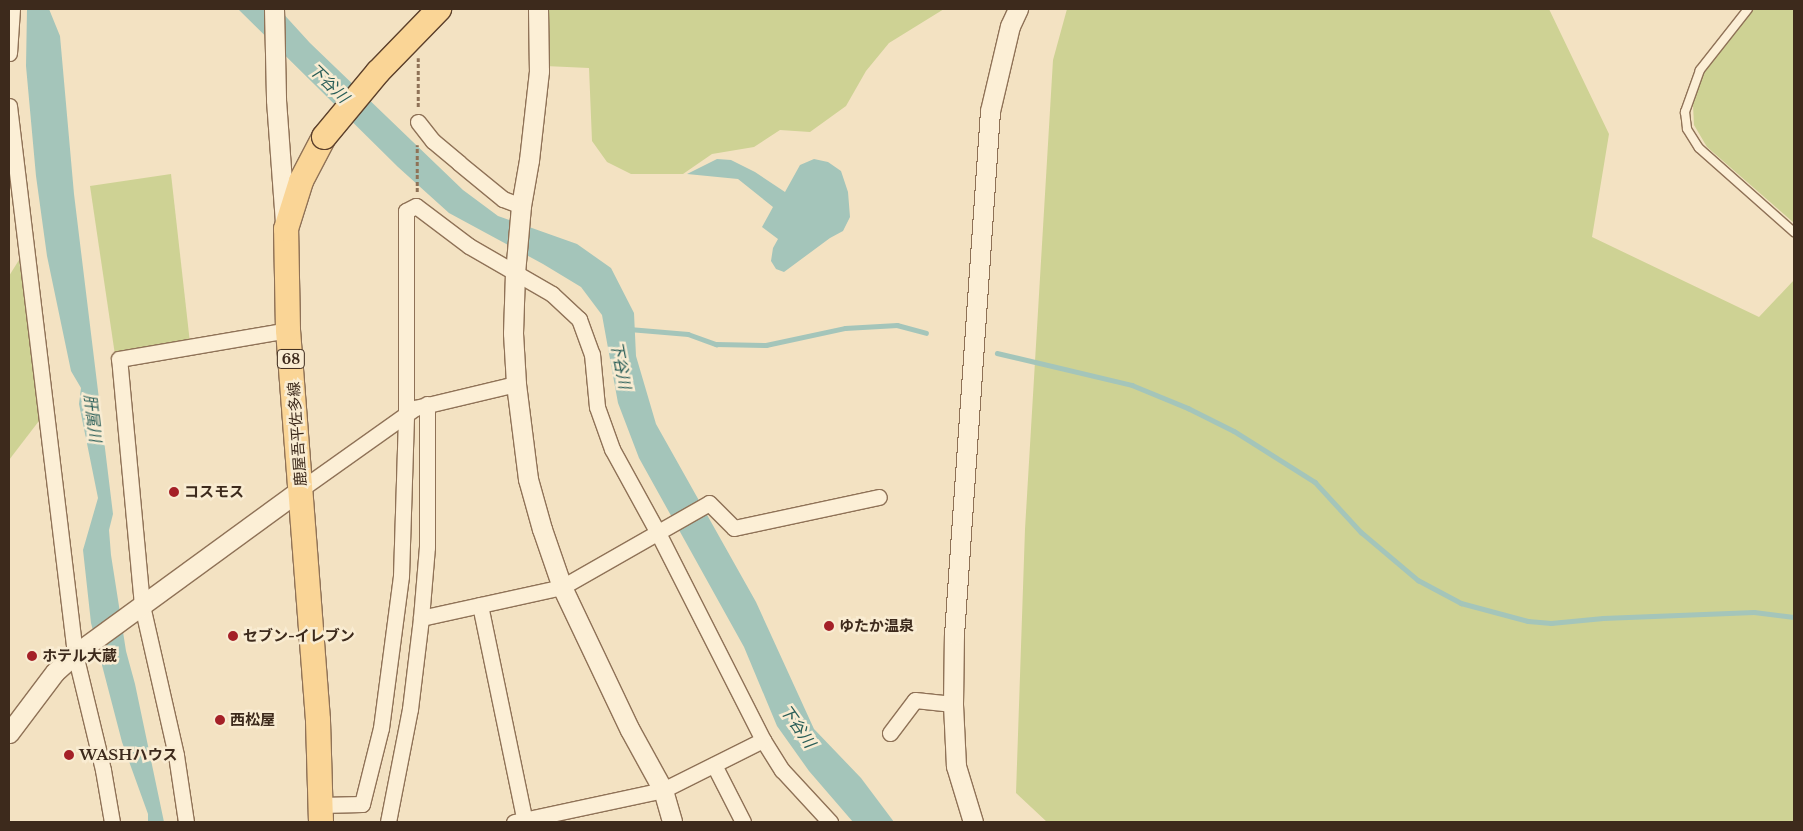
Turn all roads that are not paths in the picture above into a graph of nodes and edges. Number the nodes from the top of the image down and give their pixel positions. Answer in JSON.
{"nodes":[{"id":1,"x":12,"y":9,"type":"edge"},
{"id":2,"x":274,"y":9,"type":"edge"},
{"id":3,"x":439,"y":9,"type":"edge"},
{"id":4,"x":538,"y":9,"type":"edge"},
{"id":5,"x":1018,"y":9,"type":"edge"},
{"id":6,"x":1748,"y":9,"type":"edge"},
{"id":7,"x":9,"y":53,"type":"edge"},
{"id":8,"x":9,"y":106,"type":"edge"},
{"id":9,"x":418,"y":122,"type":"road end"},
{"id":10,"x":521,"y":206,"type":"junction"},
{"id":11,"x":286,"y":229,"type":"junction"},
{"id":12,"x":1794,"y":232,"type":"edge"},
{"id":13,"x":515,"y":273,"type":"junction"},
{"id":14,"x":288,"y":330,"type":"junction"},
{"id":15,"x":516,"y":384,"type":"junction"},
{"id":16,"x":427,"y":404,"type":"junction"},
{"id":17,"x":406,"y":414,"type":"junction"},
{"id":18,"x":301,"y":489,"type":"junction"},
{"id":19,"x":879,"y":497,"type":"dead end"},
{"id":20,"x":658,"y":533,"type":"junction"},
{"id":21,"x":562,"y":587,"type":"junction"},
{"id":22,"x":142,"y":605,"type":"junction"},
{"id":23,"x":480,"y":605,"type":"junction"},
{"id":24,"x":421,"y":618,"type":"junction"},
{"id":25,"x":80,"y":650,"type":"junction"},
{"id":26,"x":953,"y":704,"type":"junction"},
{"id":27,"x":9,"y":733,"type":"edge"},
{"id":28,"x":890,"y":733,"type":"dead end"},
{"id":29,"x":763,"y":740,"type":"junction"},
{"id":30,"x":714,"y":765,"type":"junction"},
{"id":31,"x":663,"y":790,"type":"junction"},
{"id":32,"x":321,"y":813,"type":"edge"},
{"id":33,"x":521,"y":821,"type":"edge"},
{"id":34,"x":112,"y":822,"type":"edge"},
{"id":35,"x":186,"y":822,"type":"edge"},
{"id":36,"x":388,"y":822,"type":"edge"},
{"id":37,"x":672,"y":822,"type":"edge"},
{"id":38,"x":743,"y":822,"type":"edge"},
{"id":39,"x":830,"y":822,"type":"edge"},
{"id":40,"x":973,"y":822,"type":"edge"}],
"edges":[{"from":1,"to":7,"type":"street"},
{"from":2,"to":11,"type":"street"},
{"from":3,"to":11,"type":"main road","name":"鹿屋吾平佐多線","number":"68","bridge":true},
{"from":4,"to":10,"type":"street"},
{"from":5,"to":26,"type":"street"},
{"from":6,"to":12,"type":"lane"},
{"from":8,"to":25,"type":"street"},
{"from":9,"to":10,"type":"street"},
{"from":10,"to":13,"type":"street"},
{"from":11,"to":14,"type":"main road","name":"鹿屋吾平佐多線","number":"68"},
{"from":13,"to":15,"type":"street"},
{"from":13,"to":17,"type":"street"},
{"from":13,"to":20,"type":"street"},
{"from":14,"to":18,"type":"main road","name":"鹿屋吾平佐多線","number":"68"},
{"from":14,"to":22,"type":"street"},
{"from":15,"to":16,"type":"street"},
{"from":15,"to":21,"type":"street"},
{"from":16,"to":17,"type":"street"},
{"from":16,"to":24,"type":"street"},
{"from":17,"to":18,"type":"street"},
{"from":17,"to":32,"type":"street"},
{"from":18,"to":22,"type":"street"},
{"from":18,"to":32,"type":"main road","name":"鹿屋吾平佐多線","number":"68"},
{"from":19,"to":20,"type":"street"},
{"from":20,"to":21,"type":"street"},
{"from":20,"to":29,"type":"street"},
{"from":21,"to":23,"type":"street"},
{"from":21,"to":31,"type":"street"},
{"from":22,"to":25,"type":"street"},
{"from":22,"to":35,"type":"street"},
{"from":23,"to":24,"type":"street"},
{"from":23,"to":33,"type":"street"},
{"from":24,"to":36,"type":"street"},
{"from":25,"to":27,"type":"street"},
{"from":25,"to":34,"type":"street"},
{"from":26,"to":28,"type":"street"},
{"from":26,"to":40,"type":"street"},
{"from":29,"to":30,"type":"street"},
{"from":29,"to":39,"type":"street"},
{"from":30,"to":31,"type":"street"},
{"from":30,"to":38,"type":"street"},
{"from":31,"to":33,"type":"street"},
{"from":31,"to":37,"type":"street"}]}
